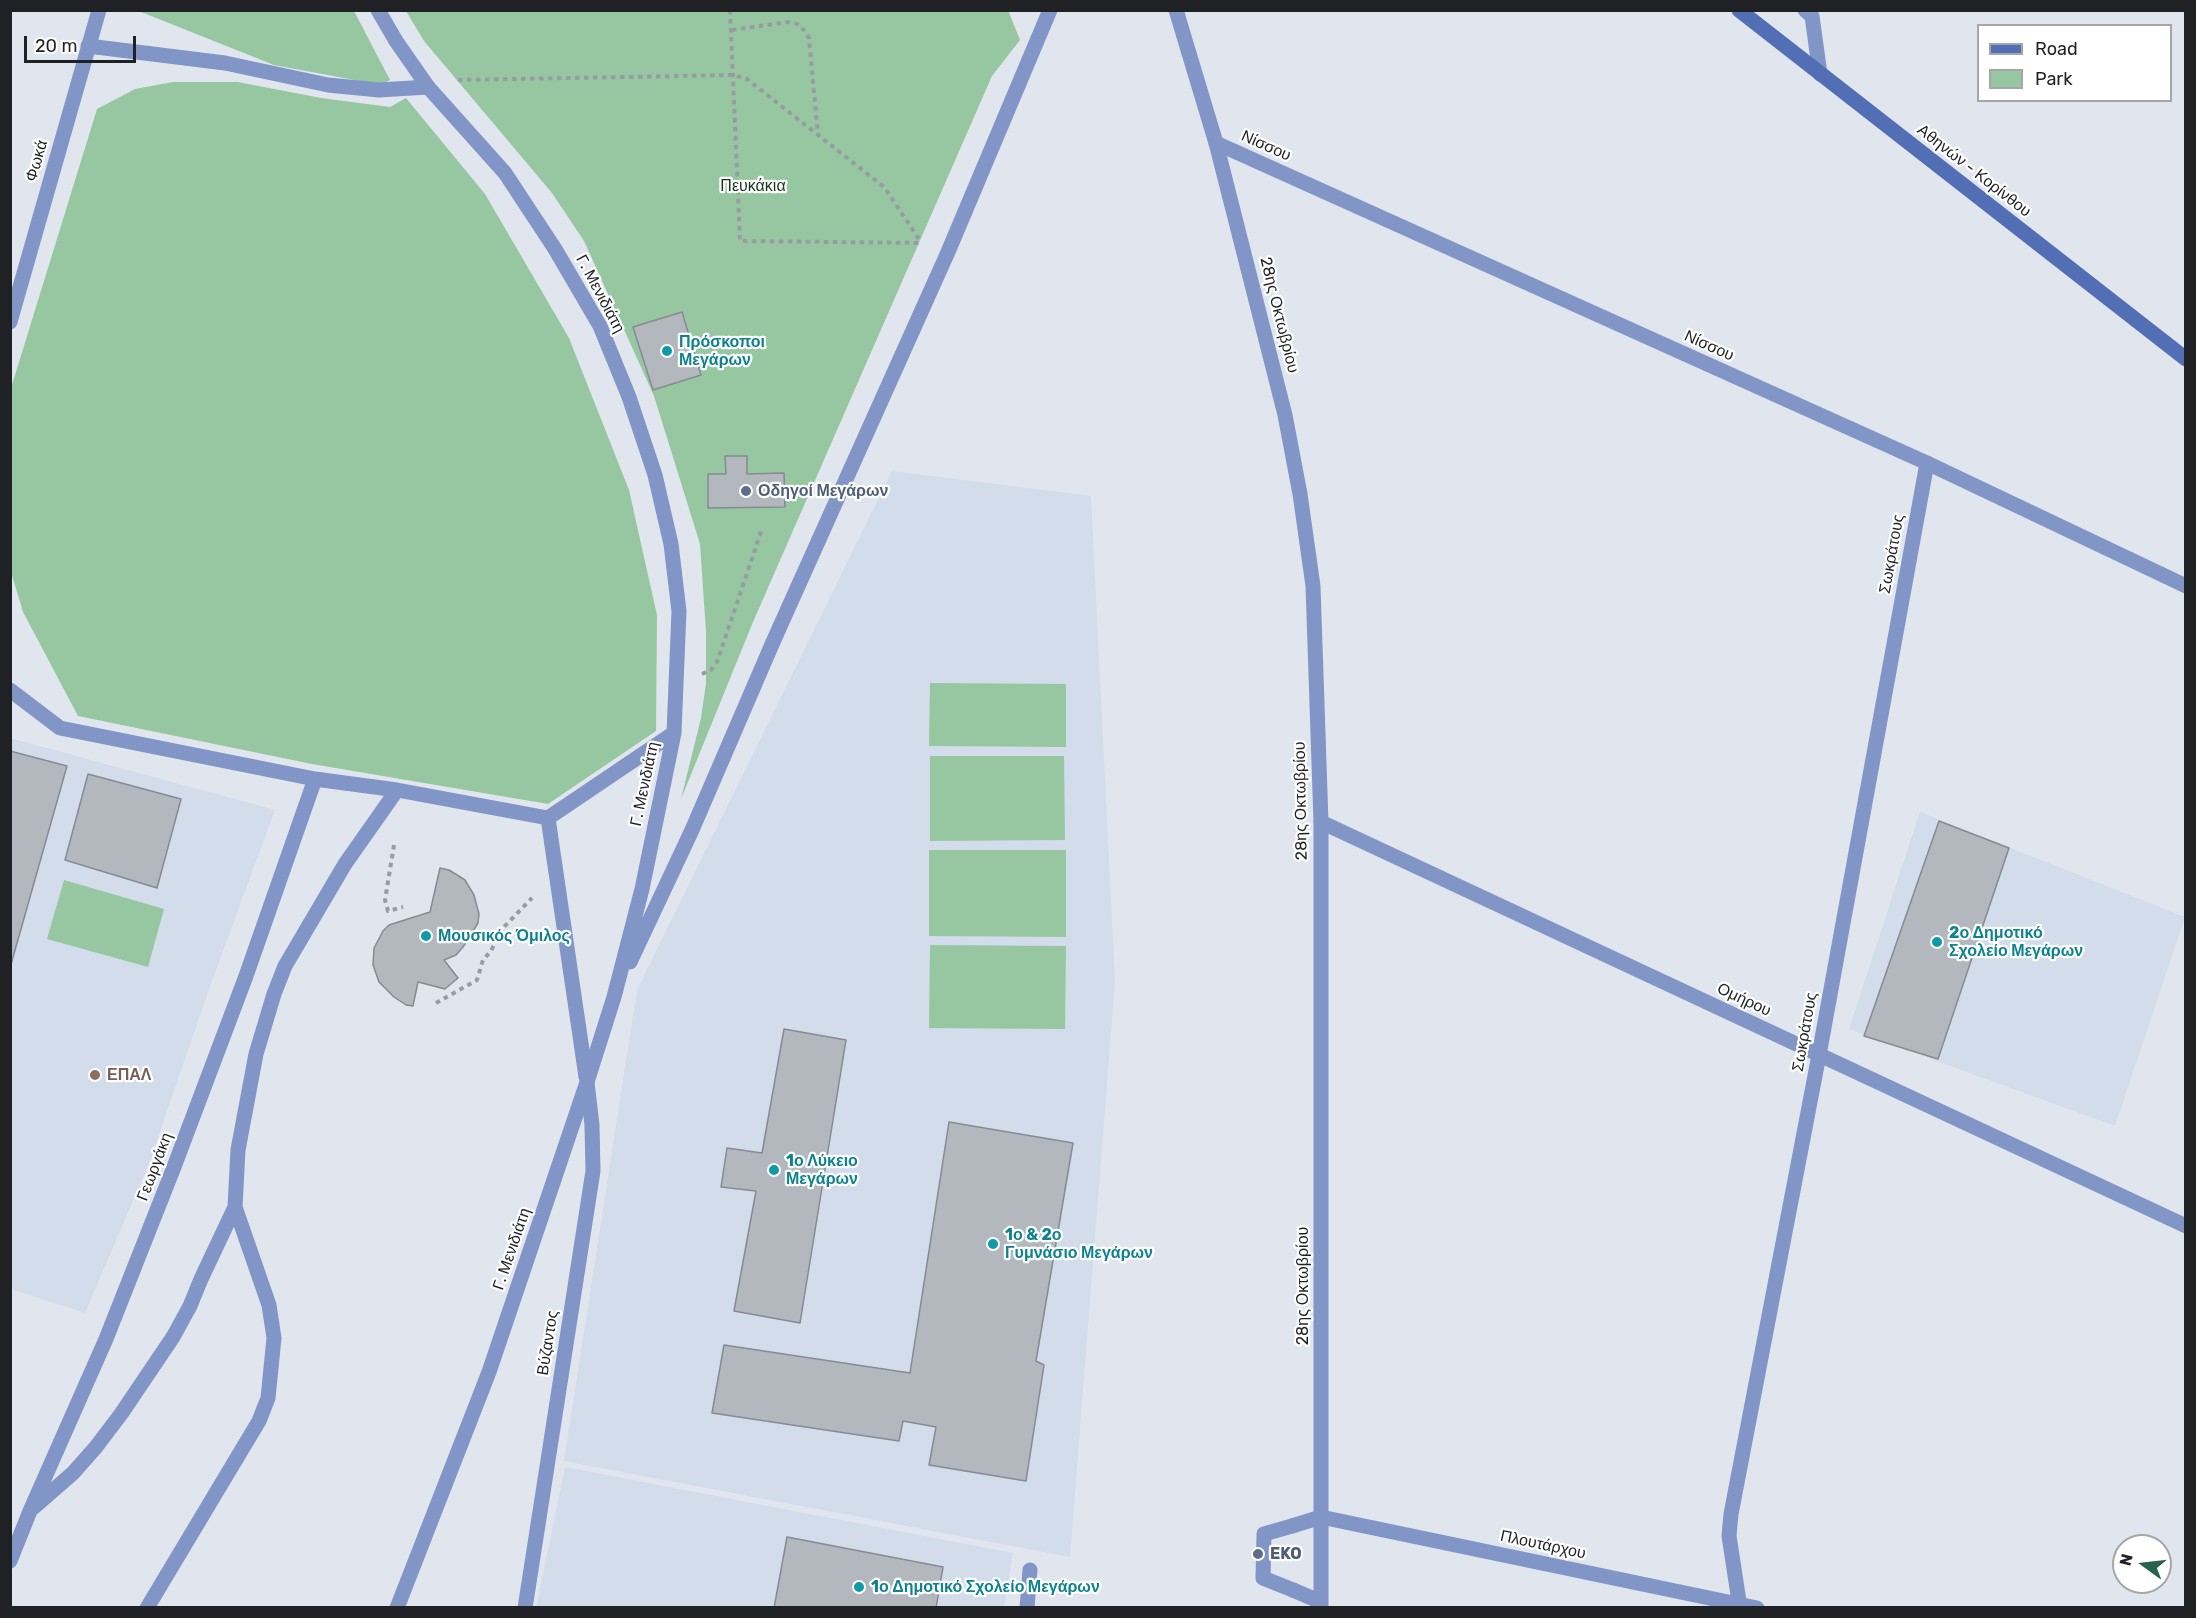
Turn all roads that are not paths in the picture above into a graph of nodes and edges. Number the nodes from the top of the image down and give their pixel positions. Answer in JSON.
{"nodes":[{"id":1,"x":99,"y":10,"type":"edge"},
{"id":2,"x":378,"y":10,"type":"edge"},
{"id":3,"x":1050,"y":10,"type":"edge"},
{"id":4,"x":1176,"y":10,"type":"edge"},
{"id":5,"x":1739,"y":10,"type":"edge"},
{"id":6,"x":1805,"y":10,"type":"edge"},
{"id":7,"x":88,"y":46,"type":"junction"},
{"id":8,"x":1820,"y":74,"type":"junction"},
{"id":9,"x":428,"y":87,"type":"junction"},
{"id":10,"x":1216,"y":143,"type":"junction"},
{"id":11,"x":17,"y":273,"type":"edge"},
{"id":12,"x":10,"y":322,"type":"edge"},
{"id":13,"x":2186,"y":359,"type":"edge"},
{"id":14,"x":1926,"y":463,"type":"junction"},
{"id":15,"x":2186,"y":586,"type":"edge"},
{"id":16,"x":10,"y":690,"type":"edge"},
{"id":17,"x":674,"y":733,"type":"junction"},
{"id":18,"x":315,"y":779,"type":"junction"},
{"id":19,"x":397,"y":790,"type":"junction"},
{"id":20,"x":548,"y":818,"type":"junction"},
{"id":21,"x":1321,"y":822,"type":"junction"},
{"id":22,"x":614,"y":997,"type":"junction"},
{"id":23,"x":1819,"y":1055,"type":"junction"},
{"id":24,"x":587,"y":1082,"type":"junction"},
{"id":25,"x":235,"y":1207,"type":"junction"},
{"id":26,"x":2186,"y":1226,"type":"edge"},
{"id":27,"x":30,"y":1510,"type":"junction"},
{"id":28,"x":1321,"y":1517,"type":"junction"},
{"id":29,"x":10,"y":1561,"type":"edge"},
{"id":30,"x":1030,"y":1570,"type":"dead end"},
{"id":31,"x":1321,"y":1605,"type":"edge"},
{"id":32,"x":1739,"y":1606,"type":"edge"},
{"id":33,"x":147,"y":1608,"type":"edge"},
{"id":34,"x":397,"y":1608,"type":"edge"},
{"id":35,"x":525,"y":1608,"type":"edge"},
{"id":36,"x":1027,"y":1608,"type":"edge"},
{"id":37,"x":1757,"y":1608,"type":"edge"}],
"edges":[{"from":1,"to":7,"type":"street","name":"Φωκά"},
{"from":2,"to":9,"type":"street","name":"Γ. Μενιδιάτη"},
{"from":3,"to":22,"type":"street"},
{"from":4,"to":10,"type":"street","name":"28ης Οκτωβρίου"},
{"from":5,"to":8,"type":"main road","name":"Αθηνών - Κορίνθου"},
{"from":6,"to":8,"type":"street"},
{"from":7,"to":9,"type":"street"},
{"from":7,"to":11,"type":"street","name":"Φωκά"},
{"from":8,"to":13,"type":"main road","name":"Αθηνών - Κορίνθου"},
{"from":9,"to":17,"type":"street","name":"Γ. Μενιδιάτη"},
{"from":10,"to":14,"type":"street","name":"Νίσσου"},
{"from":10,"to":21,"type":"street","name":"28ης Οκτωβρίου"},
{"from":11,"to":12,"type":"street","name":"Φωκά"},
{"from":14,"to":15,"type":"street","name":"Νίσσου"},
{"from":14,"to":23,"type":"street","name":"Σωκράτους"},
{"from":16,"to":18,"type":"street"},
{"from":17,"to":20,"type":"street"},
{"from":17,"to":22,"type":"street","name":"Γ. Μενιδιάτη"},
{"from":18,"to":19,"type":"street"},
{"from":18,"to":27,"type":"street","name":"Γεωργάκη"},
{"from":19,"to":20,"type":"street"},
{"from":19,"to":25,"type":"street"},
{"from":20,"to":24,"type":"street","name":"Βύζαντος"},
{"from":21,"to":23,"type":"street","name":"Ομήρου"},
{"from":21,"to":28,"type":"street","name":"28ης Οκτωβρίου"},
{"from":22,"to":24,"type":"street","name":"Γ. Μενιδιάτη"},
{"from":23,"to":26,"type":"street","name":"Ομήρου"},
{"from":23,"to":32,"type":"street","name":"Σωκράτους"},
{"from":24,"to":34,"type":"street","name":"Γ. Μενιδιάτη"},
{"from":24,"to":35,"type":"street","name":"Βύζαντος"},
{"from":25,"to":27,"type":"street"},
{"from":25,"to":33,"type":"street"},
{"from":27,"to":29,"type":"street","name":"Γεωργάκη"},
{"from":28,"to":31,"type":"street","name":"28ης Οκτωβρίου"},
{"from":28,"to":31,"type":"street"},
{"from":28,"to":32,"type":"street","name":"Πλουτάρχου"},
{"from":30,"to":36,"type":"street"},
{"from":32,"to":37,"type":"street","name":"Πλουτάρχου"}]}
